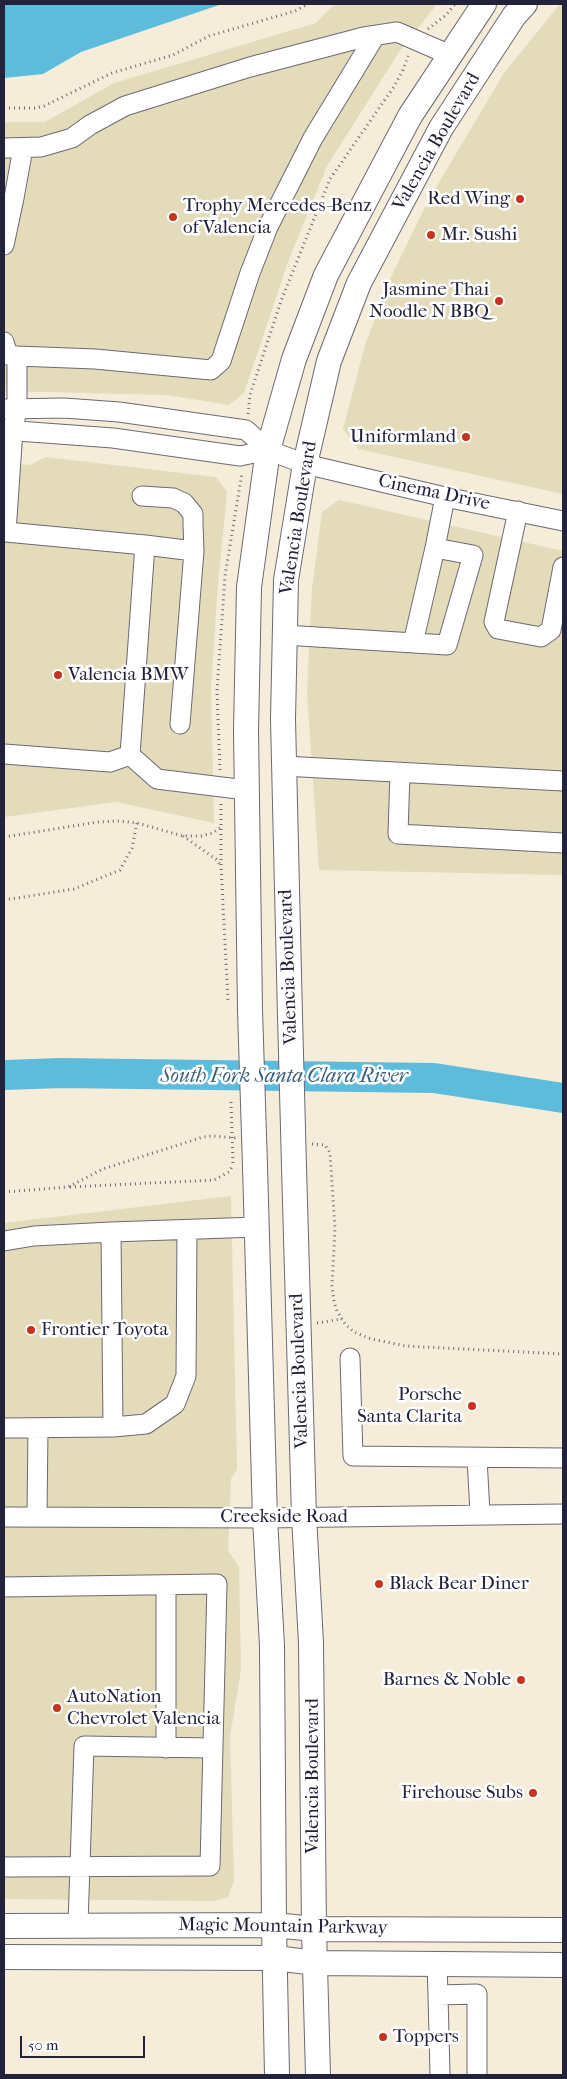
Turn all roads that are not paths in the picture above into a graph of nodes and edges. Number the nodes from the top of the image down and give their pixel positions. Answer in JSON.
{"nodes":[{"id":1,"x":484,"y":4,"type":"edge"},
{"id":2,"x":503,"y":4,"type":"edge"},
{"id":3,"x":525,"y":4,"type":"edge"},
{"id":4,"x":502,"y":34,"type":"junction"},
{"id":5,"x":375,"y":36,"type":"junction"},
{"id":6,"x":450,"y":55,"type":"junction"},
{"id":7,"x":4,"y":148,"type":"edge"},
{"id":8,"x":23,"y":148,"type":"junction"},
{"id":9,"x":4,"y":245,"type":"edge"},
{"id":10,"x":8,"y":352,"type":"edge"},
{"id":11,"x":10,"y":409,"type":"edge"},
{"id":12,"x":9,"y":430,"type":"edge"},
{"id":13,"x":268,"y":450,"type":"junction"},
{"id":14,"x":306,"y":464,"type":"junction"},
{"id":15,"x":142,"y":496,"type":"dead end"},
{"id":16,"x":445,"y":497,"type":"junction"},
{"id":17,"x":518,"y":511,"type":"junction"},
{"id":18,"x":563,"y":521,"type":"edge"},
{"id":19,"x":145,"y":545,"type":"junction"},
{"id":20,"x":436,"y":548,"type":"junction"},
{"id":21,"x":194,"y":551,"type":"junction"},
{"id":22,"x":563,"y":567,"type":"edge"},
{"id":23,"x":284,"y":635,"type":"junction"},
{"id":24,"x":413,"y":643,"type":"junction"},
{"id":25,"x":180,"y":724,"type":"dead end"},
{"id":26,"x":4,"y":754,"type":"edge"},
{"id":27,"x":130,"y":755,"type":"junction"},
{"id":28,"x":283,"y":766,"type":"junction"},
{"id":29,"x":400,"y":772,"type":"junction"},
{"id":30,"x":563,"y":781,"type":"edge"},
{"id":31,"x":246,"y":790,"type":"junction"},
{"id":32,"x":563,"y":843,"type":"edge"},
{"id":33,"x":257,"y":1227,"type":"junction"},
{"id":34,"x":187,"y":1231,"type":"junction"},
{"id":35,"x":111,"y":1232,"type":"junction"},
{"id":36,"x":4,"y":1242,"type":"edge"},
{"id":37,"x":350,"y":1358,"type":"dead end"},
{"id":38,"x":114,"y":1427,"type":"junction"},
{"id":39,"x":4,"y":1428,"type":"edge"},
{"id":40,"x":38,"y":1428,"type":"junction"},
{"id":41,"x":477,"y":1458,"type":"junction"},
{"id":42,"x":563,"y":1458,"type":"edge"},
{"id":43,"x":480,"y":1514,"type":"junction"},
{"id":44,"x":563,"y":1514,"type":"edge"},
{"id":45,"x":4,"y":1517,"type":"edge"},
{"id":46,"x":37,"y":1517,"type":"junction"},
{"id":47,"x":265,"y":1518,"type":"junction"},
{"id":48,"x":304,"y":1518,"type":"junction"},
{"id":49,"x":166,"y":1585,"type":"junction"},
{"id":50,"x":4,"y":1586,"type":"edge"},
{"id":51,"x":166,"y":1748,"type":"junction"},
{"id":52,"x":212,"y":1748,"type":"junction"},
{"id":53,"x":4,"y":1867,"type":"edge"},
{"id":54,"x":79,"y":1867,"type":"junction"},
{"id":55,"x":78,"y":1924,"type":"junction"},
{"id":56,"x":274,"y":1925,"type":"junction"},
{"id":57,"x":4,"y":1926,"type":"edge"},
{"id":58,"x":314,"y":1930,"type":"junction"},
{"id":59,"x":563,"y":1930,"type":"edge"},
{"id":60,"x":4,"y":1957,"type":"edge"},
{"id":61,"x":275,"y":1958,"type":"junction"},
{"id":62,"x":316,"y":1963,"type":"junction"},
{"id":63,"x":437,"y":1964,"type":"junction"},
{"id":64,"x":476,"y":1964,"type":"junction"},
{"id":65,"x":563,"y":1964,"type":"edge"},
{"id":66,"x":477,"y":1994,"type":"junction"},
{"id":67,"x":438,"y":1995,"type":"junction"},
{"id":68,"x":277,"y":2075,"type":"edge"},
{"id":69,"x":318,"y":2075,"type":"edge"},
{"id":70,"x":440,"y":2075,"type":"edge"},
{"id":71,"x":477,"y":2075,"type":"edge"}],
"edges":[{"from":1,"to":6,"type":"main road","name":"Valencia Boulevard"},
{"from":2,"to":4,"type":"main road"},
{"from":3,"to":4,"type":"main road","name":"Valencia Boulevard"},
{"from":4,"to":14,"type":"main road","name":"Valencia Boulevard"},
{"from":5,"to":6,"type":"street"},
{"from":5,"to":8,"type":"street"},
{"from":5,"to":10,"type":"street"},
{"from":6,"to":13,"type":"main road","name":"Valencia Boulevard"},
{"from":7,"to":8,"type":"street"},
{"from":8,"to":9,"type":"street"},
{"from":10,"to":11,"type":"street"},
{"from":11,"to":12,"type":"street"},
{"from":11,"to":13,"type":"street"},
{"from":12,"to":13,"type":"street"},
{"from":12,"to":19,"type":"street"},
{"from":13,"to":14,"type":"street","name":"Cinema Drive"},
{"from":13,"to":31,"type":"main road","name":"Valencia Boulevard"},
{"from":14,"to":16,"type":"street","name":"Cinema Drive"},
{"from":14,"to":23,"type":"main road","name":"Valencia Boulevard"},
{"from":15,"to":21,"type":"street"},
{"from":16,"to":17,"type":"street","name":"Cinema Drive"},
{"from":16,"to":20,"type":"street"},
{"from":17,"to":18,"type":"street","name":"Cinema Drive"},
{"from":17,"to":22,"type":"street"},
{"from":19,"to":21,"type":"street"},
{"from":19,"to":27,"type":"street"},
{"from":20,"to":24,"type":"street"},
{"from":20,"to":24,"type":"street"},
{"from":21,"to":25,"type":"street"},
{"from":23,"to":24,"type":"street"},
{"from":23,"to":28,"type":"main road","name":"Valencia Boulevard"},
{"from":26,"to":27,"type":"street"},
{"from":27,"to":31,"type":"street"},
{"from":28,"to":29,"type":"street"},
{"from":28,"to":48,"type":"main road","name":"Valencia Boulevard","bridge":true},
{"from":29,"to":30,"type":"street"},
{"from":29,"to":32,"type":"street"},
{"from":31,"to":33,"type":"main road","name":"Valencia Boulevard","bridge":true},
{"from":33,"to":34,"type":"street"},
{"from":33,"to":47,"type":"main road","name":"Valencia Boulevard"},
{"from":34,"to":35,"type":"street"},
{"from":34,"to":38,"type":"street"},
{"from":35,"to":36,"type":"street"},
{"from":35,"to":38,"type":"street"},
{"from":37,"to":41,"type":"street"},
{"from":38,"to":40,"type":"street"},
{"from":39,"to":40,"type":"street"},
{"from":40,"to":46,"type":"street"},
{"from":41,"to":42,"type":"street"},
{"from":41,"to":43,"type":"street"},
{"from":43,"to":44,"type":"street","name":"Creekside Road"},
{"from":43,"to":48,"type":"street","name":"Creekside Road"},
{"from":45,"to":46,"type":"street","name":"Creekside Road"},
{"from":46,"to":47,"type":"street","name":"Creekside Road"},
{"from":47,"to":48,"type":"street","name":"Creekside Road"},
{"from":47,"to":56,"type":"main road","name":"Valencia Boulevard"},
{"from":48,"to":58,"type":"main road","name":"Valencia Boulevard"},
{"from":49,"to":50,"type":"street"},
{"from":49,"to":51,"type":"street"},
{"from":49,"to":52,"type":"street"},
{"from":51,"to":52,"type":"street"},
{"from":51,"to":54,"type":"street"},
{"from":52,"to":54,"type":"street"},
{"from":53,"to":54,"type":"street"},
{"from":54,"to":55,"type":"street"},
{"from":55,"to":56,"type":"main road","name":"Magic Mountain Parkway"},
{"from":55,"to":57,"type":"main road","name":"Magic Mountain Parkway"},
{"from":56,"to":58,"type":"main road","name":"Magic Mountain Parkway"},
{"from":56,"to":61,"type":"main road","name":"Valencia Boulevard"},
{"from":58,"to":59,"type":"main road","name":"Magic Mountain Parkway"},
{"from":58,"to":62,"type":"main road","name":"Valencia Boulevard"},
{"from":60,"to":61,"type":"main road","name":"Magic Mountain Parkway"},
{"from":61,"to":62,"type":"main road","name":"Magic Mountain Parkway"},
{"from":61,"to":68,"type":"main road","name":"Valencia Boulevard"},
{"from":62,"to":63,"type":"main road","name":"Magic Mountain Parkway"},
{"from":62,"to":69,"type":"main road","name":"Valencia Boulevard"},
{"from":63,"to":64,"type":"main road","name":"Magic Mountain Parkway"},
{"from":63,"to":67,"type":"street"},
{"from":64,"to":65,"type":"main road","name":"Magic Mountain Parkway"},
{"from":64,"to":66,"type":"street"},
{"from":66,"to":67,"type":"street"},
{"from":66,"to":71,"type":"street"},
{"from":67,"to":70,"type":"street"}]}
